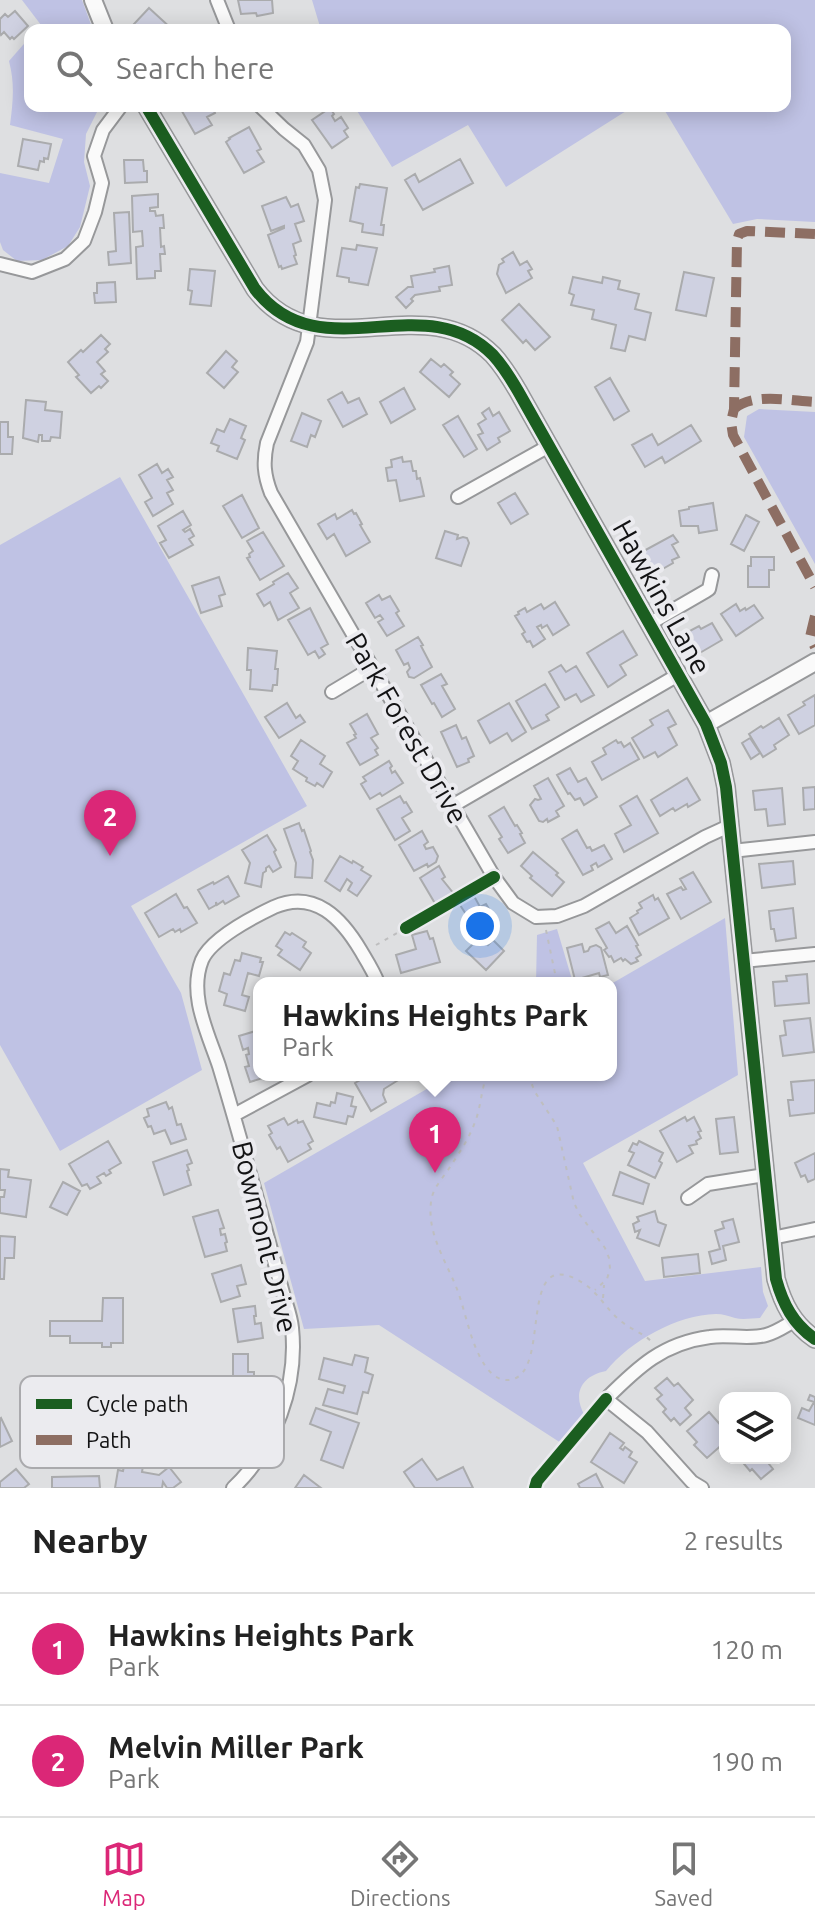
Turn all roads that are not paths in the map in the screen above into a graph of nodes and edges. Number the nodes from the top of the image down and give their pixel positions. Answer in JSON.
{"nodes":[{"id":1,"x":93,"y":0,"type":"edge"},
{"id":2,"x":217,"y":0,"type":"edge"},
{"id":3,"x":103,"y":24,"type":"edge"},
{"id":4,"x":227,"y":24,"type":"edge"},
{"id":5,"x":116,"y":112,"type":"edge"},
{"id":6,"x":150,"y":112,"type":"edge"},
{"id":7,"x":266,"y":112,"type":"edge"},
{"id":8,"x":0,"y":264,"type":"edge"},
{"id":9,"x":308,"y":326,"type":"junction"},
{"id":10,"x":549,"y":446,"type":"junction"},
{"id":11,"x":458,"y":497,"type":"dead end"},
{"id":12,"x":712,"y":575,"type":"dead end"},
{"id":13,"x":649,"y":624,"type":"junction"},
{"id":14,"x":815,"y":662,"type":"edge"},
{"id":15,"x":372,"y":668,"type":"junction"},
{"id":16,"x":678,"y":675,"type":"junction"},
{"id":17,"x":332,"y":692,"type":"dead end"},
{"id":18,"x":706,"y":724,"type":"junction"},
{"id":19,"x":452,"y":806,"type":"junction"},
{"id":20,"x":729,"y":826,"type":"junction"},
{"id":21,"x":815,"y":842,"type":"edge"},
{"id":22,"x":732,"y":851,"type":"junction"},
{"id":23,"x":815,"y":954,"type":"edge"},
{"id":24,"x":743,"y":961,"type":"junction"},
{"id":25,"x":375,"y":977,"type":"edge"},
{"id":26,"x":297,"y":1081,"type":"edge"},
{"id":27,"x":234,"y":1115,"type":"junction"},
{"id":28,"x":765,"y":1175,"type":"junction"},
{"id":29,"x":688,"y":1198,"type":"dead end"},
{"id":30,"x":815,"y":1229,"type":"edge"},
{"id":31,"x":772,"y":1238,"type":"junction"},
{"id":32,"x":794,"y":1321,"type":"junction"},
{"id":33,"x":815,"y":1339,"type":"edge"},
{"id":34,"x":284,"y":1407,"type":"edge"},
{"id":35,"x":249,"y":1468,"type":"edge"},
{"id":36,"x":233,"y":1488,"type":"edge"},
{"id":37,"x":702,"y":1488,"type":"edge"}],
"edges":[{"from":1,"to":3,"type":"street"},
{"from":2,"to":4,"type":"street"},
{"from":5,"to":8,"type":"street"},
{"from":6,"to":9,"type":"street","name":"Hawkins Lane"},
{"from":7,"to":9,"type":"street","name":"Park Forest Drive"},
{"from":9,"to":10,"type":"street","name":"Hawkins Lane"},
{"from":9,"to":15,"type":"street","name":"Park Forest Drive"},
{"from":10,"to":11,"type":"street"},
{"from":10,"to":13,"type":"street","name":"Hawkins Lane"},
{"from":12,"to":13,"type":"street"},
{"from":13,"to":16,"type":"street","name":"Hawkins Lane"},
{"from":14,"to":18,"type":"street"},
{"from":15,"to":17,"type":"street"},
{"from":15,"to":19,"type":"street","name":"Park Forest Drive"},
{"from":16,"to":18,"type":"street","name":"Hawkins Lane"},
{"from":16,"to":19,"type":"street"},
{"from":18,"to":20,"type":"street","name":"Hawkins Lane"},
{"from":19,"to":20,"type":"street","name":"Park Forest Drive"},
{"from":20,"to":22,"type":"street","name":"Hawkins Lane"},
{"from":21,"to":22,"type":"street"},
{"from":22,"to":24,"type":"street","name":"Hawkins Lane"},
{"from":23,"to":24,"type":"street"},
{"from":24,"to":28,"type":"street","name":"Hawkins Lane"},
{"from":25,"to":27,"type":"street","name":"Bowmont Drive"},
{"from":26,"to":27,"type":"street","name":"Bowmont Drive"},
{"from":27,"to":34,"type":"street","name":"Bowmont Drive"},
{"from":28,"to":29,"type":"street"},
{"from":28,"to":31,"type":"street","name":"Hawkins Lane"},
{"from":30,"to":31,"type":"street"},
{"from":31,"to":32,"type":"street","name":"Hawkins Lane"},
{"from":32,"to":33,"type":"street","name":"Hawkins Lane"},
{"from":32,"to":37,"type":"street"},
{"from":35,"to":36,"type":"street","name":"Bowmont Drive"}]}
